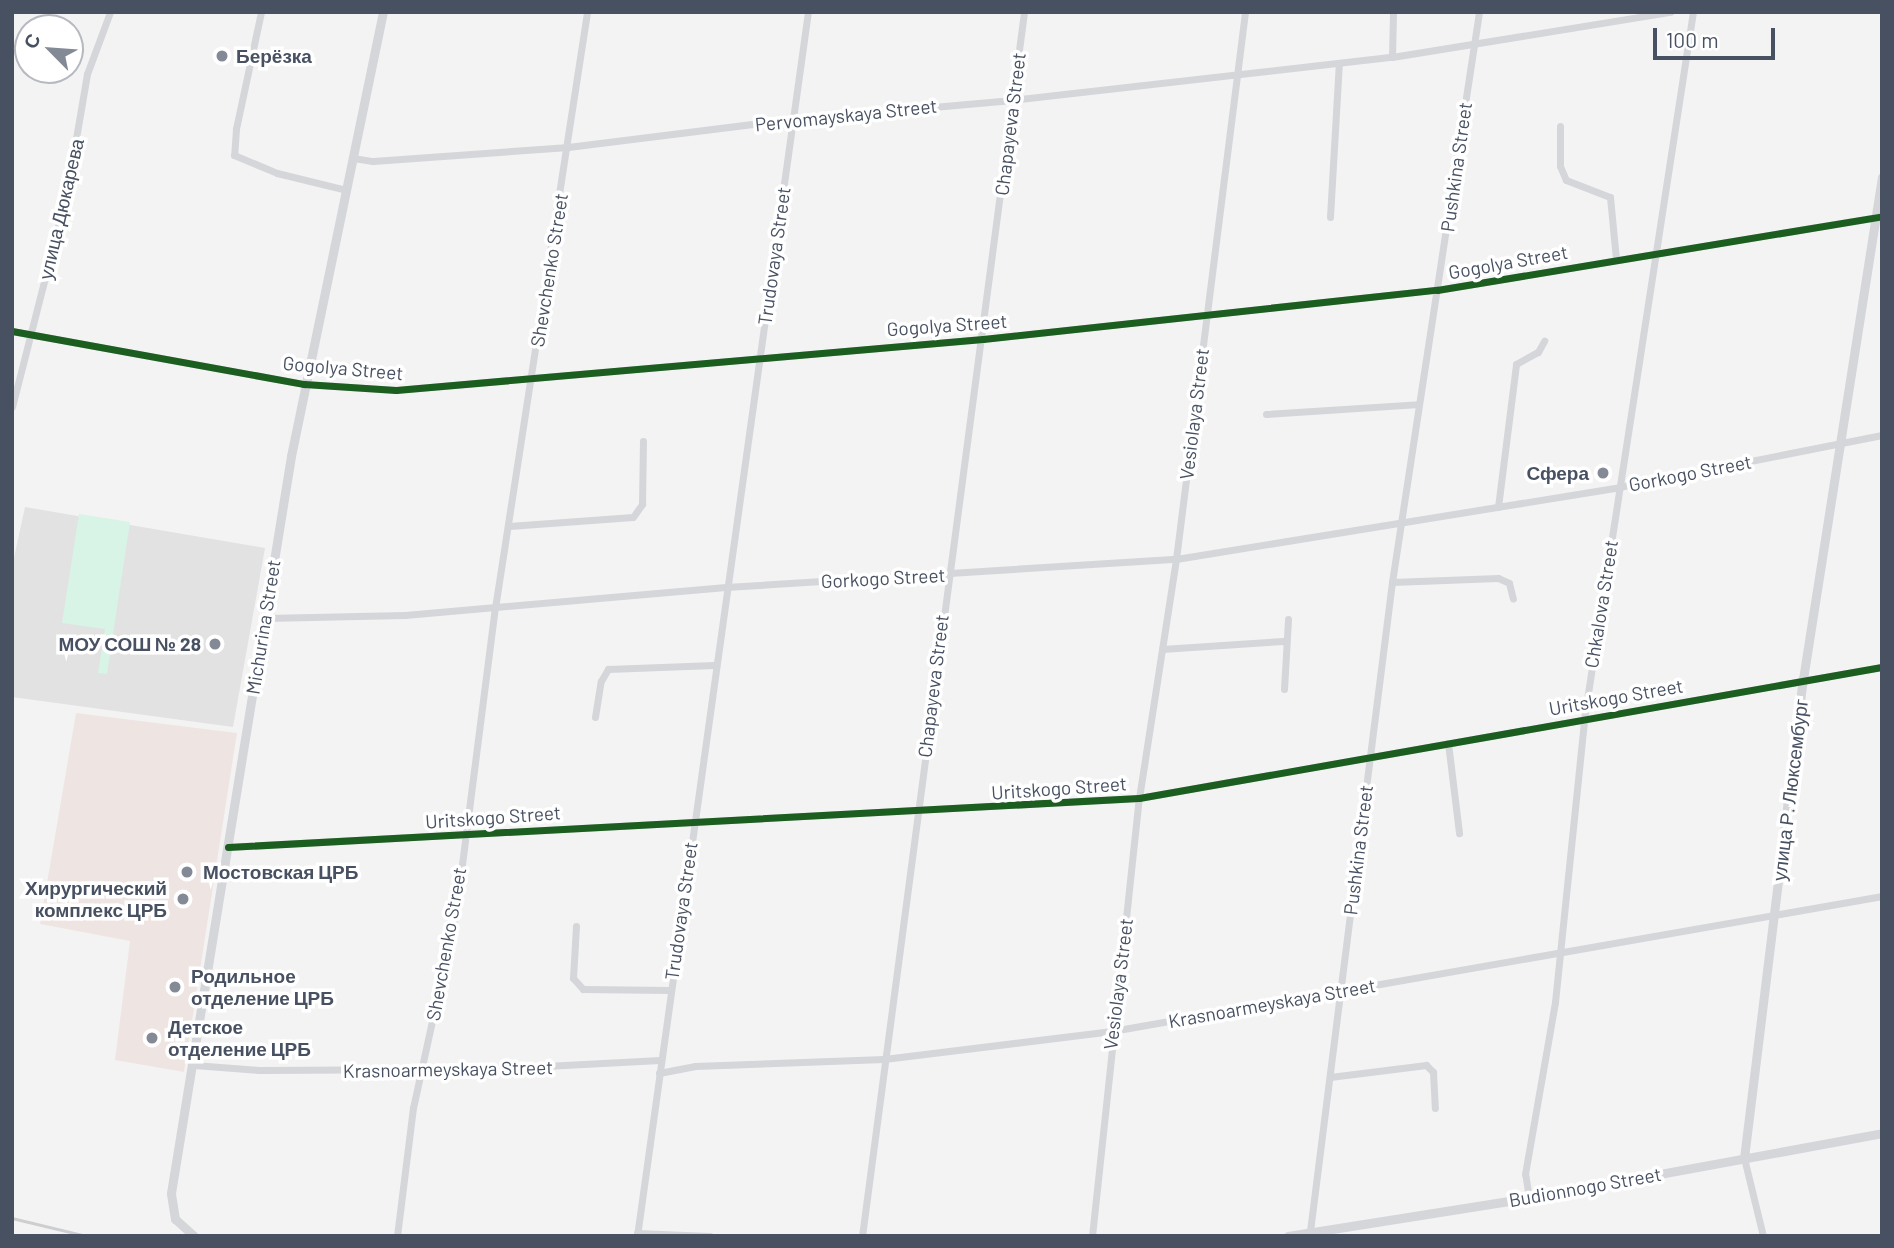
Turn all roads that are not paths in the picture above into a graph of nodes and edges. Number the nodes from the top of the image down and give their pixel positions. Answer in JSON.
{"nodes":[{"id":1,"x":110,"y":12,"type":"edge"},
{"id":2,"x":261,"y":12,"type":"edge"},
{"id":3,"x":383,"y":12,"type":"edge"},
{"id":4,"x":587,"y":12,"type":"edge"},
{"id":5,"x":808,"y":12,"type":"edge"},
{"id":6,"x":1024,"y":12,"type":"edge"},
{"id":7,"x":1245,"y":12,"type":"edge"},
{"id":8,"x":1393,"y":12,"type":"edge"},
{"id":9,"x":1479,"y":12,"type":"edge"},
{"id":10,"x":1670,"y":12,"type":"edge"},
{"id":11,"x":1693,"y":12,"type":"edge"},
{"id":12,"x":1474,"y":46,"type":"junction"},
{"id":13,"x":1392,"y":57,"type":"junction"},
{"id":14,"x":1339,"y":62,"type":"junction"},
{"id":15,"x":1238,"y":73,"type":"junction"},
{"id":16,"x":1012,"y":100,"type":"junction"},
{"id":17,"x":793,"y":120,"type":"junction"},
{"id":18,"x":1560,"y":126,"type":"dead end"},
{"id":19,"x":568,"y":147,"type":"junction"},
{"id":20,"x":353,"y":158,"type":"junction"},
{"id":21,"x":1882,"y":177,"type":"edge"},
{"id":22,"x":346,"y":190,"type":"junction"},
{"id":23,"x":1330,"y":217,"type":"dead end"},
{"id":24,"x":1879,"y":217,"type":"edge"},
{"id":25,"x":1657,"y":251,"type":"junction"},
{"id":26,"x":1616,"y":258,"type":"junction"},
{"id":27,"x":1437,"y":290,"type":"junction"},
{"id":28,"x":1205,"y":317,"type":"junction"},
{"id":29,"x":12,"y":331,"type":"edge"},
{"id":30,"x":32,"y":336,"type":"junction"},
{"id":31,"x":984,"y":339,"type":"junction"},
{"id":32,"x":1544,"y":341,"type":"dead end"},
{"id":33,"x":758,"y":359,"type":"junction"},
{"id":34,"x":534,"y":377,"type":"junction"},
{"id":35,"x":304,"y":384,"type":"junction"},
{"id":36,"x":1419,"y":404,"type":"junction"},
{"id":37,"x":12,"y":407,"type":"edge"},
{"id":38,"x":1266,"y":414,"type":"dead end"},
{"id":39,"x":1882,"y":435,"type":"edge"},
{"id":40,"x":643,"y":441,"type":"dead end"},
{"id":41,"x":1841,"y":443,"type":"junction"},
{"id":42,"x":1619,"y":487,"type":"junction"},
{"id":43,"x":1498,"y":507,"type":"junction"},
{"id":44,"x":1401,"y":524,"type":"junction"},
{"id":45,"x":509,"y":526,"type":"junction"},
{"id":46,"x":1177,"y":559,"type":"junction"},
{"id":47,"x":947,"y":574,"type":"junction"},
{"id":48,"x":1392,"y":582,"type":"junction"},
{"id":49,"x":726,"y":587,"type":"junction"},
{"id":50,"x":1513,"y":599,"type":"dead end"},
{"id":51,"x":495,"y":608,"type":"junction"},
{"id":52,"x":265,"y":618,"type":"junction"},
{"id":53,"x":1288,"y":618,"type":"dead end"},
{"id":54,"x":1284,"y":641,"type":"junction"},
{"id":55,"x":1162,"y":649,"type":"junction"},
{"id":56,"x":714,"y":665,"type":"junction"},
{"id":57,"x":1882,"y":667,"type":"edge"},
{"id":58,"x":1803,"y":679,"type":"junction"},
{"id":59,"x":1283,"y":689,"type":"dead end"},
{"id":60,"x":595,"y":717,"type":"dead end"},
{"id":61,"x":1584,"y":719,"type":"junction"},
{"id":62,"x":1448,"y":743,"type":"junction"},
{"id":63,"x":1369,"y":759,"type":"junction"},
{"id":64,"x":1139,"y":798,"type":"junction"},
{"id":65,"x":916,"y":813,"type":"junction"},
{"id":66,"x":694,"y":820,"type":"junction"},
{"id":67,"x":1459,"y":833,"type":"dead end"},
{"id":68,"x":463,"y":835,"type":"junction"},
{"id":69,"x":228,"y":847,"type":"junction"},
{"id":70,"x":1882,"y":896,"type":"edge"},
{"id":71,"x":1776,"y":916,"type":"junction"},
{"id":72,"x":576,"y":926,"type":"dead end"},
{"id":73,"x":1558,"y":953,"type":"junction"},
{"id":74,"x":669,"y":990,"type":"junction"},
{"id":75,"x":1342,"y":991,"type":"junction"},
{"id":76,"x":1112,"y":1031,"type":"junction"},
{"id":77,"x":884,"y":1059,"type":"junction"},
{"id":78,"x":660,"y":1060,"type":"junction"},
{"id":79,"x":194,"y":1065,"type":"junction"},
{"id":80,"x":421,"y":1066,"type":"junction"},
{"id":81,"x":659,"y":1073,"type":"junction"},
{"id":82,"x":1330,"y":1077,"type":"junction"},
{"id":83,"x":1436,"y":1108,"type":"dead end"},
{"id":84,"x":1882,"y":1133,"type":"edge"},
{"id":85,"x":1744,"y":1158,"type":"junction"},
{"id":86,"x":1529,"y":1198,"type":"junction"},
{"id":87,"x":1310,"y":1231,"type":"junction"},
{"id":88,"x":637,"y":1234,"type":"edge"},
{"id":89,"x":194,"y":1236,"type":"edge"},
{"id":90,"x":397,"y":1236,"type":"edge"},
{"id":91,"x":710,"y":1236,"type":"edge"},
{"id":92,"x":862,"y":1236,"type":"edge"},
{"id":93,"x":1092,"y":1236,"type":"edge"},
{"id":94,"x":1287,"y":1236,"type":"edge"},
{"id":95,"x":1763,"y":1236,"type":"edge"}],
"edges":[{"from":1,"to":30,"type":"street","name":"улица Дюкарева"},
{"from":2,"to":22,"type":"street"},
{"from":3,"to":20,"type":"street","name":"Michurina Street"},
{"from":4,"to":19,"type":"street","name":"Shevchenko Street"},
{"from":5,"to":17,"type":"street","name":"Trudovaya Street"},
{"from":6,"to":16,"type":"street","name":"Chapayeva Street"},
{"from":7,"to":15,"type":"street","name":"Vesiolaya Street"},
{"from":8,"to":13,"type":"street"},
{"from":9,"to":12,"type":"street","name":"Pushkina Street"},
{"from":10,"to":12,"type":"street","name":"Pervomayskaya Street"},
{"from":11,"to":25,"type":"street","name":"Chkalova Street"},
{"from":12,"to":13,"type":"street","name":"Pervomayskaya Street"},
{"from":12,"to":27,"type":"street","name":"Pushkina Street"},
{"from":13,"to":14,"type":"street","name":"Pervomayskaya Street"},
{"from":14,"to":15,"type":"street","name":"Pervomayskaya Street"},
{"from":14,"to":23,"type":"street"},
{"from":15,"to":16,"type":"street","name":"Pervomayskaya Street"},
{"from":15,"to":28,"type":"street","name":"Vesiolaya Street"},
{"from":16,"to":17,"type":"street","name":"Pervomayskaya Street"},
{"from":16,"to":31,"type":"street","name":"Chapayeva Street"},
{"from":17,"to":19,"type":"street","name":"Pervomayskaya Street"},
{"from":17,"to":33,"type":"street","name":"Trudovaya Street"},
{"from":18,"to":26,"type":"street"},
{"from":19,"to":20,"type":"street","name":"Pervomayskaya Street"},
{"from":19,"to":34,"type":"street","name":"Shevchenko Street"},
{"from":20,"to":22,"type":"street","name":"Michurina Street"},
{"from":21,"to":24,"type":"street","name":"улица Р. Люксембург"},
{"from":22,"to":35,"type":"street","name":"Michurina Street"},
{"from":24,"to":25,"type":"street","name":"Gogolya Street"},
{"from":24,"to":41,"type":"street","name":"улица Р. Люксембург"},
{"from":25,"to":26,"type":"street","name":"Gogolya Street"},
{"from":25,"to":42,"type":"street","name":"Chkalova Street"},
{"from":26,"to":27,"type":"street","name":"Gogolya Street"},
{"from":27,"to":28,"type":"street","name":"Gogolya Street"},
{"from":27,"to":36,"type":"street","name":"Pushkina Street"},
{"from":28,"to":31,"type":"street","name":"Gogolya Street"},
{"from":28,"to":46,"type":"street","name":"Vesiolaya Street"},
{"from":29,"to":30,"type":"street","name":"Gogolya Street"},
{"from":30,"to":35,"type":"street","name":"Gogolya Street"},
{"from":30,"to":37,"type":"street","name":"улица Дюкарева"},
{"from":31,"to":33,"type":"street","name":"Gogolya Street"},
{"from":31,"to":47,"type":"street","name":"Chapayeva Street"},
{"from":32,"to":43,"type":"street"},
{"from":33,"to":34,"type":"street","name":"Gogolya Street"},
{"from":33,"to":49,"type":"street","name":"Trudovaya Street"},
{"from":34,"to":35,"type":"street","name":"Gogolya Street"},
{"from":34,"to":45,"type":"street","name":"Shevchenko Street"},
{"from":35,"to":52,"type":"street","name":"Michurina Street"},
{"from":36,"to":38,"type":"street"},
{"from":36,"to":44,"type":"street","name":"Pushkina Street"},
{"from":39,"to":41,"type":"street","name":"Gorkogo Street"},
{"from":40,"to":45,"type":"street"},
{"from":41,"to":42,"type":"street","name":"Gorkogo Street"},
{"from":41,"to":58,"type":"street","name":"улица Р. Люксембург"},
{"from":42,"to":43,"type":"street","name":"Gorkogo Street"},
{"from":42,"to":61,"type":"street","name":"Chkalova Street"},
{"from":43,"to":44,"type":"street","name":"Gorkogo Street"},
{"from":44,"to":46,"type":"street","name":"Gorkogo Street"},
{"from":44,"to":48,"type":"street","name":"Pushkina Street"},
{"from":45,"to":51,"type":"street","name":"Shevchenko Street"},
{"from":46,"to":47,"type":"street","name":"Gorkogo Street"},
{"from":46,"to":55,"type":"street","name":"Vesiolaya Street"},
{"from":47,"to":49,"type":"street","name":"Gorkogo Street"},
{"from":47,"to":65,"type":"street","name":"Chapayeva Street"},
{"from":48,"to":50,"type":"street"},
{"from":48,"to":63,"type":"street","name":"Pushkina Street"},
{"from":49,"to":51,"type":"street","name":"Gorkogo Street"},
{"from":49,"to":56,"type":"street","name":"Trudovaya Street"},
{"from":51,"to":52,"type":"street","name":"Gorkogo Street"},
{"from":51,"to":68,"type":"street","name":"Shevchenko Street"},
{"from":52,"to":69,"type":"street","name":"Michurina Street"},
{"from":53,"to":54,"type":"street"},
{"from":54,"to":55,"type":"street"},
{"from":54,"to":59,"type":"street"},
{"from":55,"to":64,"type":"street","name":"Vesiolaya Street"},
{"from":56,"to":60,"type":"street"},
{"from":56,"to":66,"type":"street","name":"Trudovaya Street"},
{"from":57,"to":58,"type":"street","name":"Uritskogo Street"},
{"from":58,"to":61,"type":"street","name":"Uritskogo Street"},
{"from":58,"to":71,"type":"street","name":"улица Р. Люксембург"},
{"from":61,"to":62,"type":"street","name":"Uritskogo Street"},
{"from":61,"to":73,"type":"street","name":"Chkalova Street"},
{"from":62,"to":63,"type":"street","name":"Uritskogo Street"},
{"from":62,"to":67,"type":"street"},
{"from":63,"to":64,"type":"street","name":"Uritskogo Street"},
{"from":63,"to":75,"type":"street","name":"Pushkina Street"},
{"from":64,"to":65,"type":"street","name":"Uritskogo Street"},
{"from":64,"to":76,"type":"street","name":"Vesiolaya Street"},
{"from":65,"to":66,"type":"street","name":"Uritskogo Street"},
{"from":65,"to":77,"type":"street","name":"Chapayeva Street"},
{"from":66,"to":68,"type":"street","name":"Uritskogo Street"},
{"from":66,"to":74,"type":"street","name":"Trudovaya Street"},
{"from":68,"to":69,"type":"street","name":"Uritskogo Street"},
{"from":68,"to":80,"type":"street","name":"Shevchenko Street"},
{"from":69,"to":79,"type":"street","name":"Michurina Street"},
{"from":70,"to":71,"type":"street","name":"Krasnoarmeyskaya Street"},
{"from":71,"to":73,"type":"street","name":"Krasnoarmeyskaya Street"},
{"from":71,"to":85,"type":"street","name":"улица Р. Люксембург"},
{"from":72,"to":74,"type":"street","name":"Trudovaya Street"},
{"from":73,"to":75,"type":"street","name":"Krasnoarmeyskaya Street"},
{"from":73,"to":86,"type":"street","name":"Chkalova Street"},
{"from":74,"to":78,"type":"street","name":"Trudovaya Street"},
{"from":75,"to":76,"type":"street","name":"Krasnoarmeyskaya Street"},
{"from":75,"to":82,"type":"street","name":"Pushkina Street"},
{"from":76,"to":77,"type":"street","name":"Krasnoarmeyskaya Street"},
{"from":76,"to":93,"type":"street","name":"Vesiolaya Street"},
{"from":77,"to":81,"type":"street","name":"Krasnoarmeyskaya Street"},
{"from":77,"to":92,"type":"street","name":"Chapayeva Street"},
{"from":78,"to":80,"type":"street","name":"Krasnoarmeyskaya Street"},
{"from":78,"to":81,"type":"street","name":"Trudovaya Street"},
{"from":79,"to":80,"type":"street","name":"Krasnoarmeyskaya Street"},
{"from":79,"to":89,"type":"street","name":"Michurina Street"},
{"from":80,"to":90,"type":"street","name":"Shevchenko Street"},
{"from":81,"to":88,"type":"street","name":"Trudovaya Street"},
{"from":82,"to":83,"type":"street"},
{"from":82,"to":87,"type":"street","name":"Pushkina Street"},
{"from":84,"to":85,"type":"street","name":"Budionnogo Street"},
{"from":85,"to":86,"type":"street","name":"Budionnogo Street"},
{"from":85,"to":95,"type":"street","name":"улица Р. Люксембург"},
{"from":86,"to":87,"type":"street","name":"Budionnogo Street"},
{"from":87,"to":94,"type":"street","name":"Budionnogo Street"},
{"from":88,"to":91,"type":"street"}]}
